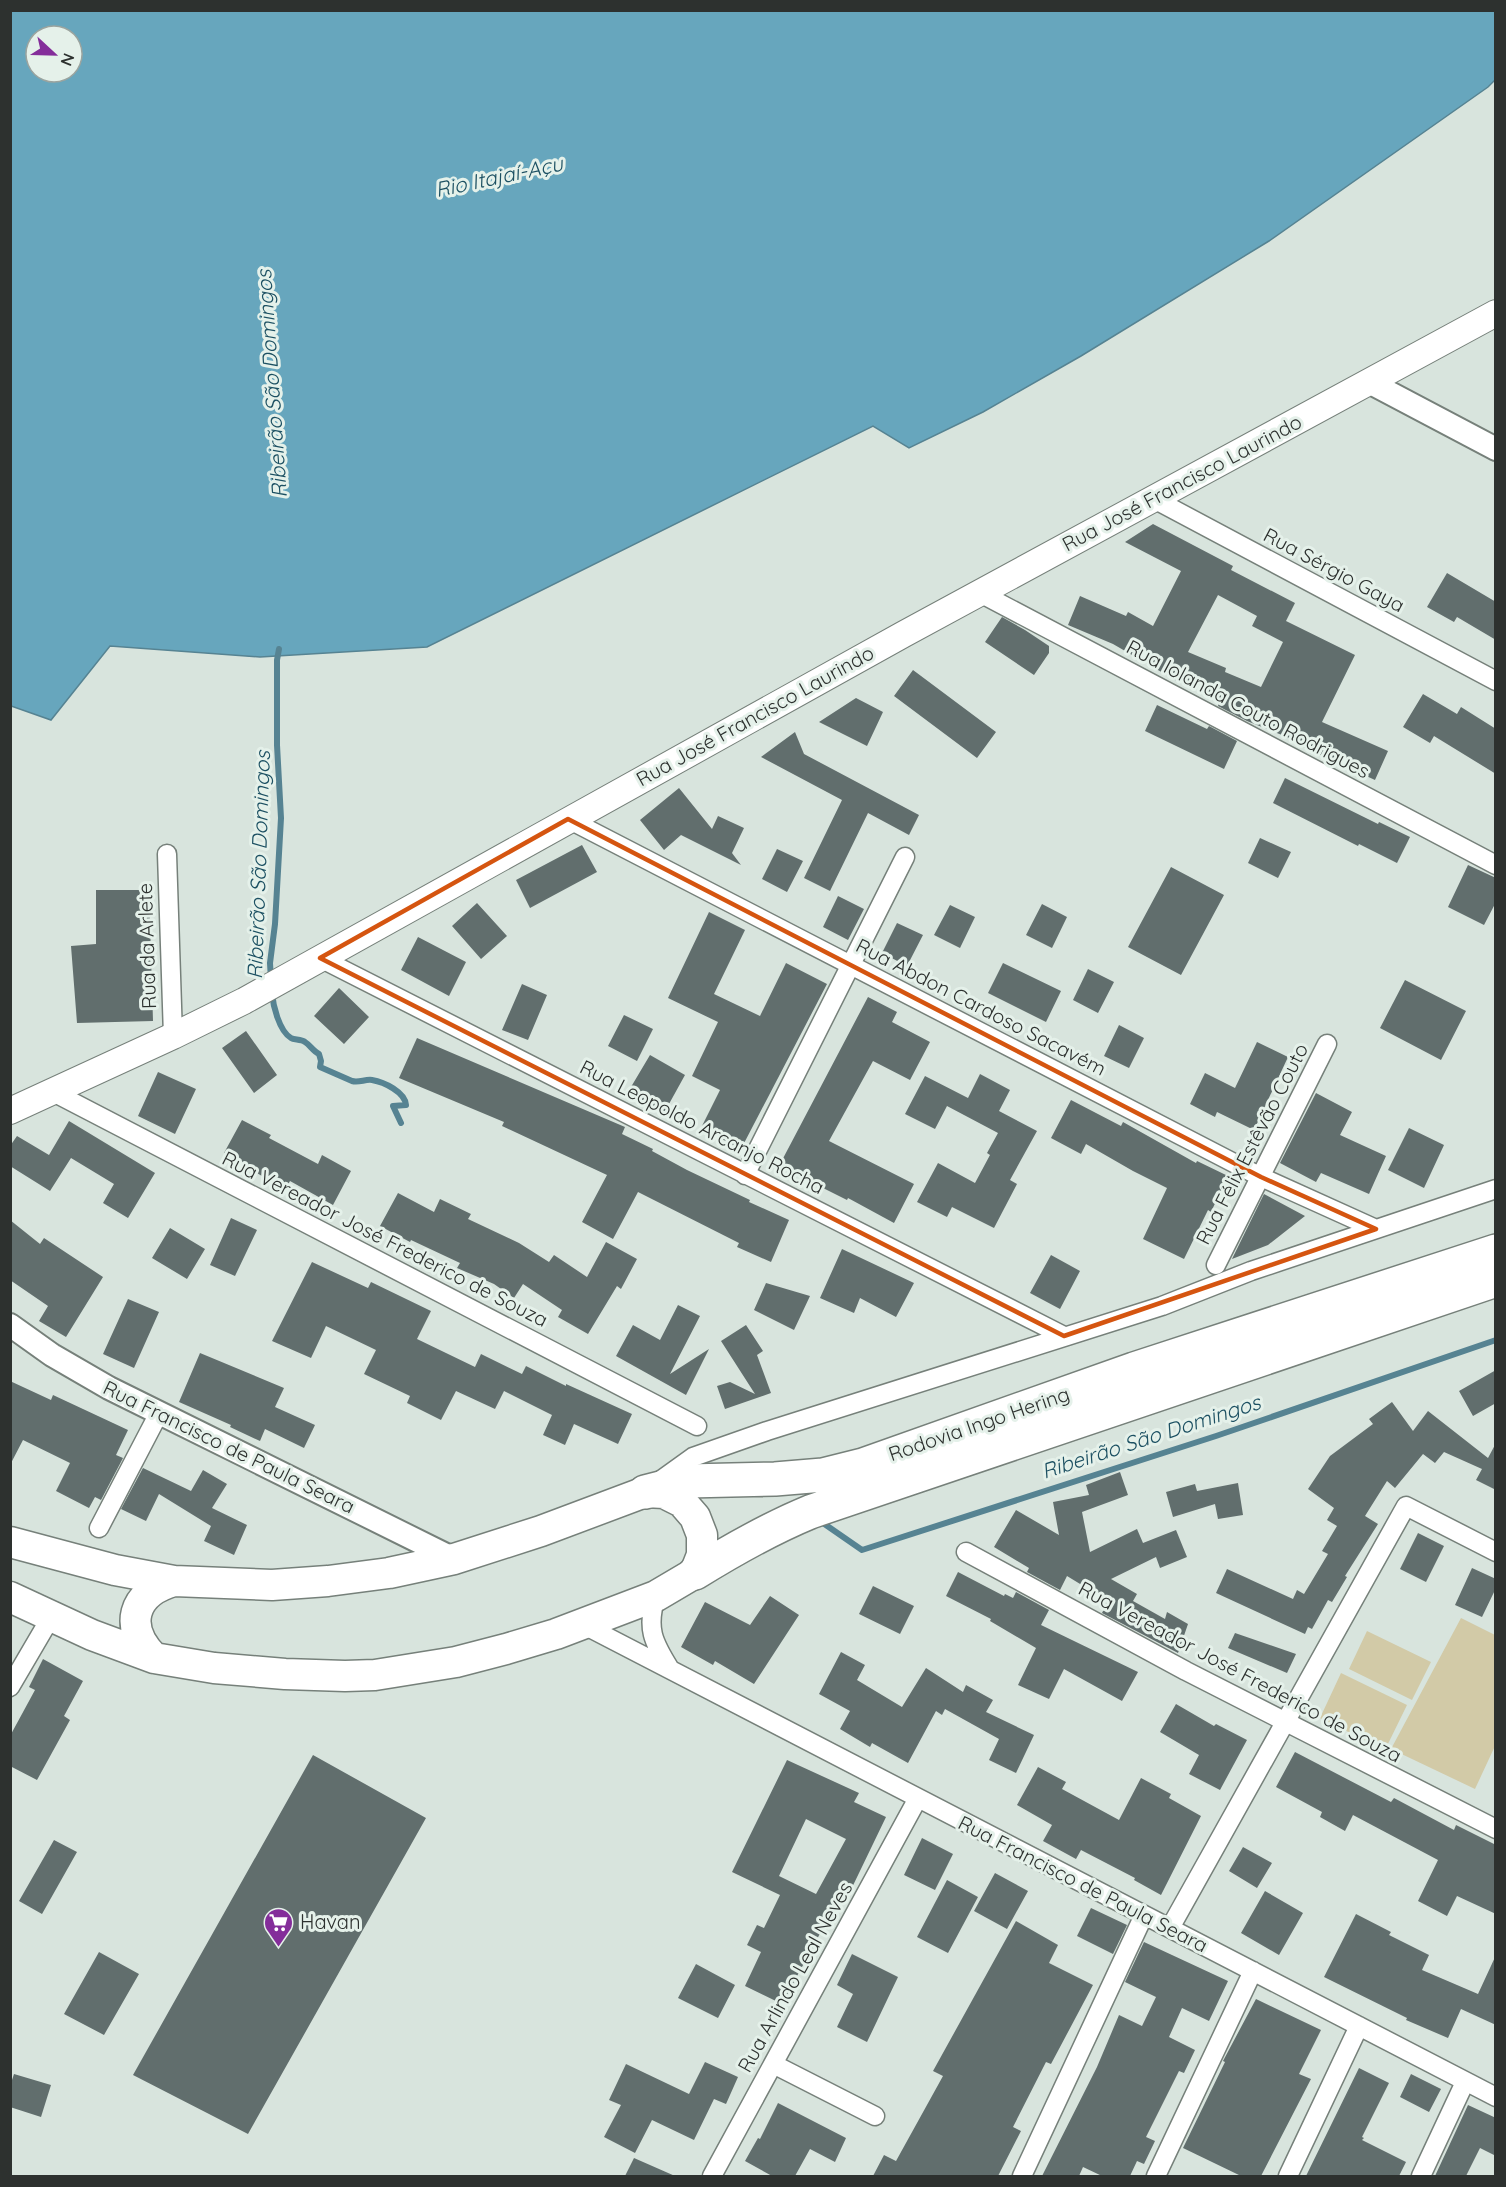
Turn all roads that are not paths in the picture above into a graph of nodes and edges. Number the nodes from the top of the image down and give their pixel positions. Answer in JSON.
{"nodes":[{"id":1,"x":1496,"y":313,"type":"edge"},
{"id":2,"x":1369,"y":382,"type":"junction"},
{"id":3,"x":1496,"y":449,"type":"edge"},
{"id":4,"x":1152,"y":498,"type":"junction"},
{"id":5,"x":980,"y":593,"type":"junction"},
{"id":6,"x":1496,"y":681,"type":"edge"},
{"id":7,"x":568,"y":819,"type":"junction"},
{"id":8,"x":167,"y":854,"type":"dead end"},
{"id":9,"x":905,"y":857,"type":"dead end"},
{"id":10,"x":1496,"y":865,"type":"edge"},
{"id":11,"x":320,"y":957,"type":"junction"},
{"id":12,"x":850,"y":965,"type":"junction"},
{"id":13,"x":173,"y":1036,"type":"junction"},
{"id":14,"x":1327,"y":1044,"type":"dead end"},
{"id":15,"x":53,"y":1092,"type":"junction"},
{"id":16,"x":10,"y":1111,"type":"edge"},
{"id":17,"x":745,"y":1174,"type":"junction"},
{"id":18,"x":1261,"y":1177,"type":"junction"},
{"id":19,"x":1496,"y":1189,"type":"edge"},
{"id":20,"x":1376,"y":1229,"type":"junction"},
{"id":21,"x":1496,"y":1251,"type":"edge"},
{"id":22,"x":1216,"y":1264,"type":"dead end"},
{"id":23,"x":1496,"y":1280,"type":"edge"},
{"id":24,"x":10,"y":1325,"type":"edge"},
{"id":25,"x":1064,"y":1336,"type":"junction"},
{"id":26,"x":159,"y":1413,"type":"junction"},
{"id":27,"x":697,"y":1426,"type":"dead end"},
{"id":28,"x":645,"y":1492,"type":"junction"},
{"id":29,"x":99,"y":1528,"type":"dead end"},
{"id":30,"x":10,"y":1542,"type":"edge"},
{"id":31,"x":966,"y":1552,"type":"dead end"},
{"id":32,"x":1496,"y":1552,"type":"edge"},
{"id":33,"x":454,"y":1559,"type":"junction"},
{"id":34,"x":695,"y":1574,"type":"junction"},
{"id":35,"x":174,"y":1581,"type":"junction"},
{"id":36,"x":10,"y":1596,"type":"edge"},
{"id":37,"x":656,"y":1596,"type":"junction"},
{"id":38,"x":51,"y":1617,"type":"junction"},
{"id":39,"x":582,"y":1624,"type":"junction"},
{"id":40,"x":154,"y":1658,"type":"junction"},
{"id":41,"x":671,"y":1670,"type":"junction"},
{"id":42,"x":10,"y":1687,"type":"edge"},
{"id":43,"x":1285,"y":1722,"type":"junction"},
{"id":44,"x":918,"y":1798,"type":"junction"},
{"id":45,"x":1496,"y":1829,"type":"edge"},
{"id":46,"x":1144,"y":1915,"type":"junction"},
{"id":47,"x":1170,"y":1928,"type":"junction"},
{"id":48,"x":1253,"y":1971,"type":"junction"},
{"id":49,"x":1359,"y":2026,"type":"junction"},
{"id":50,"x":773,"y":2064,"type":"junction"},
{"id":51,"x":1466,"y":2082,"type":"junction"},
{"id":52,"x":1496,"y":2097,"type":"edge"},
{"id":53,"x":875,"y":2116,"type":"dead end"},
{"id":54,"x":712,"y":2176,"type":"edge"},
{"id":55,"x":1022,"y":2176,"type":"edge"},
{"id":56,"x":1156,"y":2176,"type":"edge"},
{"id":57,"x":1288,"y":2176,"type":"edge"},
{"id":58,"x":1421,"y":2176,"type":"edge"}],
"edges":[{"from":1,"to":2,"type":"main road","name":"Rua José Francisco Laurindo"},
{"from":2,"to":3,"type":"street"},
{"from":2,"to":4,"type":"main road","name":"Rua José Francisco Laurindo"},
{"from":4,"to":5,"type":"main road","name":"Rua José Francisco Laurindo"},
{"from":4,"to":6,"type":"street","name":"Rua Sérgio Gaya"},
{"from":5,"to":7,"type":"main road","name":"Rua José Francisco Laurindo"},
{"from":5,"to":10,"type":"street","name":"Rua Iolanda Couto Rodrigues"},
{"from":7,"to":11,"type":"main road","name":"Rua José Francisco Laurindo"},
{"from":7,"to":12,"type":"street","name":"Rua Abdon Cardoso Sacavém"},
{"from":8,"to":13,"type":"street","name":"Rua da Arlete"},
{"from":9,"to":12,"type":"street"},
{"from":11,"to":13,"type":"main road","name":"Rua José Francisco Laurindo"},
{"from":11,"to":17,"type":"street","name":"Rua Leopoldo Arcanjo Rocha"},
{"from":12,"to":17,"type":"street"},
{"from":12,"to":18,"type":"street","name":"Rua Abdon Cardoso Sacavém"},
{"from":13,"to":15,"type":"main road","name":"Rua José Francisco Laurindo"},
{"from":14,"to":18,"type":"street","name":"Rua Félix Estêvão Couto"},
{"from":15,"to":16,"type":"main road","name":"Rua José Francisco Laurindo"},
{"from":15,"to":27,"type":"street","name":"Rua Vereador José Frederico de Souza"},
{"from":17,"to":25,"type":"street","name":"Rua Leopoldo Arcanjo Rocha"},
{"from":18,"to":20,"type":"street","name":"Rua Abdon Cardoso Sacavém"},
{"from":18,"to":22,"type":"street","name":"Rua Félix Estêvão Couto"},
{"from":19,"to":20,"type":"street"},
{"from":20,"to":25,"type":"street"},
{"from":21,"to":28,"type":"highway","name":"Rodovia Ingo Hering"},
{"from":23,"to":34,"type":"highway","name":"Rodovia Ingo Hering"},
{"from":24,"to":26,"type":"street","name":"Rua Francisco de Paula Seara"},
{"from":25,"to":28,"type":"street"},
{"from":26,"to":29,"type":"street"},
{"from":26,"to":33,"type":"street","name":"Rua Francisco de Paula Seara"},
{"from":28,"to":33,"type":"highway","name":"Rodovia Ingo Hering"},
{"from":28,"to":34,"type":"highway"},
{"from":30,"to":35,"type":"highway","name":"Rodovia Ingo Hering"},
{"from":31,"to":43,"type":"street","name":"Rua Vereador José Frederico de Souza"},
{"from":32,"to":43,"type":"street"},
{"from":33,"to":35,"type":"highway","name":"Rodovia Ingo Hering"},
{"from":34,"to":37,"type":"highway","name":"Rodovia Ingo Hering"},
{"from":35,"to":40,"type":"highway"},
{"from":36,"to":38,"type":"highway","name":"Rodovia Ingo Hering"},
{"from":37,"to":39,"type":"highway","name":"Rodovia Ingo Hering"},
{"from":37,"to":41,"type":"street"},
{"from":38,"to":40,"type":"highway","name":"Rodovia Ingo Hering"},
{"from":38,"to":42,"type":"street"},
{"from":39,"to":40,"type":"highway","name":"Rodovia Ingo Hering"},
{"from":39,"to":41,"type":"street","name":"Rua Francisco de Paula Seara"},
{"from":41,"to":44,"type":"street","name":"Rua Francisco de Paula Seara"},
{"from":43,"to":45,"type":"street","name":"Rua Vereador José Frederico de Souza"},
{"from":43,"to":47,"type":"street"},
{"from":44,"to":46,"type":"street","name":"Rua Francisco de Paula Seara"},
{"from":44,"to":50,"type":"street","name":"Rua Arlindo Leal Neves"},
{"from":46,"to":47,"type":"street","name":"Rua Francisco de Paula Seara"},
{"from":46,"to":55,"type":"street"},
{"from":47,"to":48,"type":"street","name":"Rua Francisco de Paula Seara"},
{"from":48,"to":49,"type":"street","name":"Rua Francisco de Paula Seara"},
{"from":48,"to":56,"type":"street"},
{"from":49,"to":51,"type":"street","name":"Rua Francisco de Paula Seara"},
{"from":49,"to":57,"type":"street"},
{"from":50,"to":53,"type":"street"},
{"from":50,"to":54,"type":"street","name":"Rua Arlindo Leal Neves"},
{"from":51,"to":52,"type":"street","name":"Rua Francisco de Paula Seara"},
{"from":51,"to":58,"type":"street"}]}
